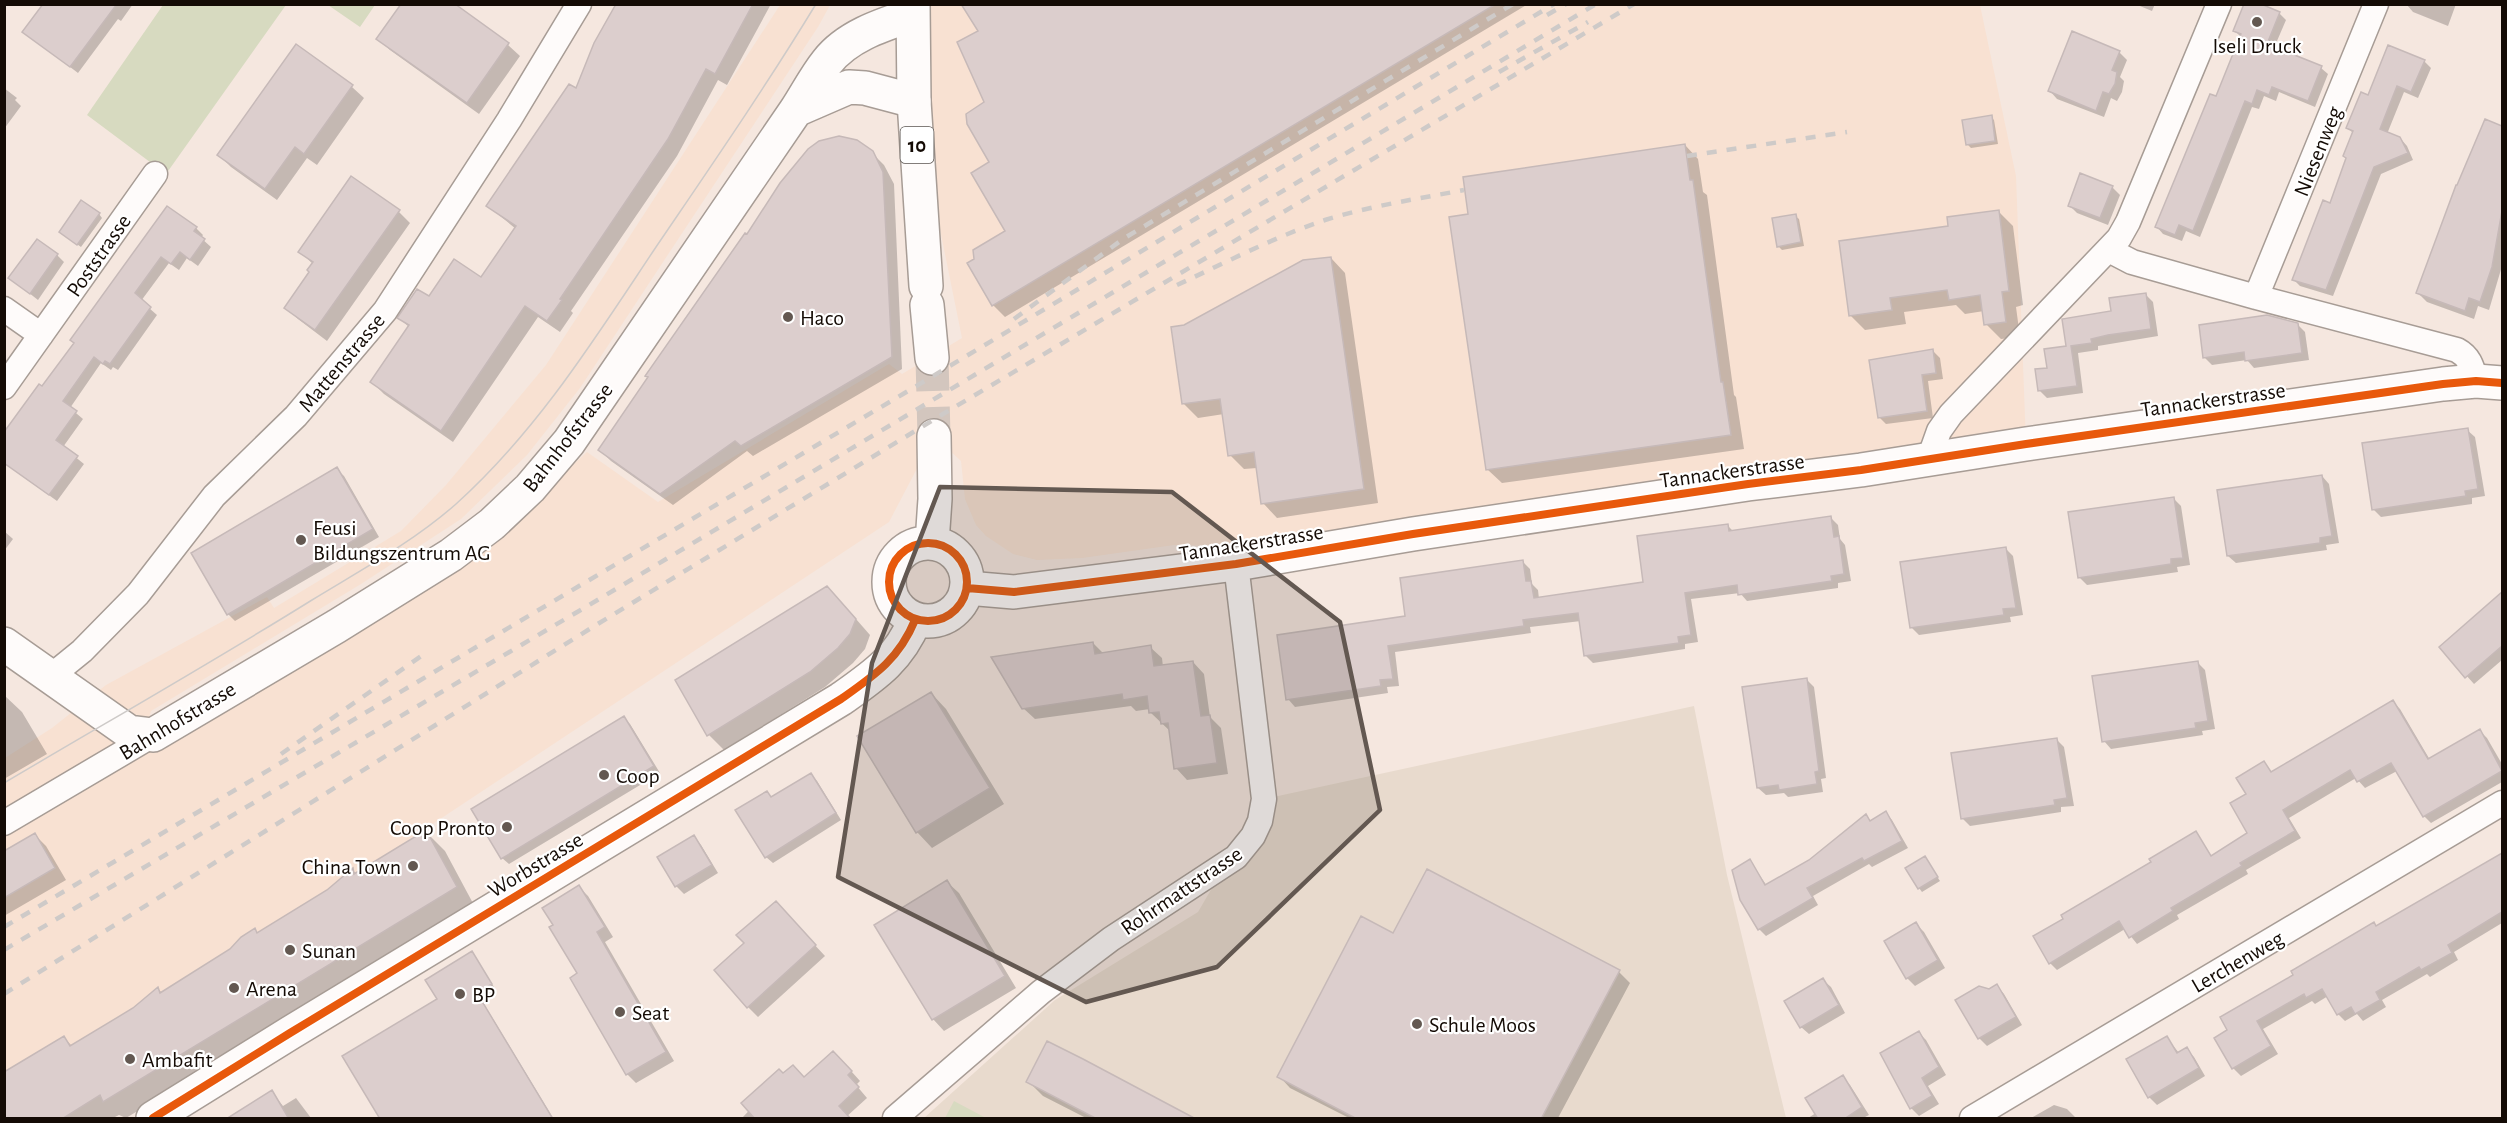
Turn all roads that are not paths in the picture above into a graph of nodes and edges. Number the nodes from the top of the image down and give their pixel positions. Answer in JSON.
{"nodes":[{"id":1,"x":579,"y":4,"type":"edge"},
{"id":2,"x":2219,"y":4,"type":"edge"},
{"id":3,"x":2376,"y":4,"type":"edge"},
{"id":4,"x":913,"y":10,"type":"edge"},
{"id":5,"x":914,"y":101,"type":"junction"},
{"id":6,"x":796,"y":111,"type":"junction"},
{"id":7,"x":155,"y":174,"type":"dead end"},
{"id":8,"x":2109,"y":250,"type":"junction"},
{"id":9,"x":2256,"y":297,"type":"junction"},
{"id":10,"x":4,"y":309,"type":"edge"},
{"id":11,"x":41,"y":335,"type":"junction"},
{"id":12,"x":932,"y":358,"type":"tunnel mouth"},
{"id":13,"x":2489,"y":382,"type":"edge"},
{"id":14,"x":4,"y":387,"type":"edge"},
{"id":15,"x":934,"y":436,"type":"tunnel mouth"},
{"id":16,"x":1929,"y":459,"type":"junction"},
{"id":17,"x":932,"y":543,"type":"junction"},
{"id":18,"x":1236,"y":564,"type":"junction"},
{"id":19,"x":967,"y":588,"type":"junction"},
{"id":20,"x":915,"y":620,"type":"junction"},
{"id":21,"x":4,"y":644,"type":"edge"},
{"id":22,"x":50,"y":677,"type":"junction"},
{"id":23,"x":153,"y":735,"type":"junction"},
{"id":24,"x":2502,"y":803,"type":"edge"},
{"id":25,"x":4,"y":823,"type":"edge"},
{"id":26,"x":153,"y":1119,"type":"edge"},
{"id":27,"x":895,"y":1119,"type":"edge"},
{"id":28,"x":1972,"y":1119,"type":"edge"}],
"edges":[{"from":1,"to":22,"type":"street","name":"Mattenstrasse"},
{"from":2,"to":8,"type":"street"},
{"from":3,"to":9,"type":"street","name":"Niesenweg"},
{"from":4,"to":5,"type":"street","number":"10"},
{"from":4,"to":6,"type":"street","name":"Bahnhofstrasse"},
{"from":5,"to":6,"type":"street"},
{"from":5,"to":12,"type":"street","number":"10"},
{"from":6,"to":23,"type":"street","name":"Bahnhofstrasse"},
{"from":7,"to":11,"type":"street","name":"Poststrasse"},
{"from":8,"to":9,"type":"street"},
{"from":8,"to":16,"type":"street"},
{"from":9,"to":13,"type":"street"},
{"from":10,"to":11,"type":"street"},
{"from":11,"to":14,"type":"street","name":"Poststrasse"},
{"from":13,"to":16,"type":"street","name":"Tannackerstrasse"},
{"from":15,"to":17,"type":"street"},
{"from":16,"to":18,"type":"street","name":"Tannackerstrasse"},
{"from":17,"to":19,"type":"street"},
{"from":17,"to":20,"type":"street"},
{"from":18,"to":19,"type":"street","name":"Tannackerstrasse"},
{"from":18,"to":27,"type":"street","name":"Rohrmattstrasse"},
{"from":19,"to":20,"type":"street"},
{"from":20,"to":26,"type":"street","name":"Worbstrasse"},
{"from":21,"to":22,"type":"street"},
{"from":22,"to":23,"type":"street"},
{"from":23,"to":25,"type":"street","name":"Bahnhofstrasse"},
{"from":24,"to":28,"type":"street","name":"Lerchenweg"}]}
